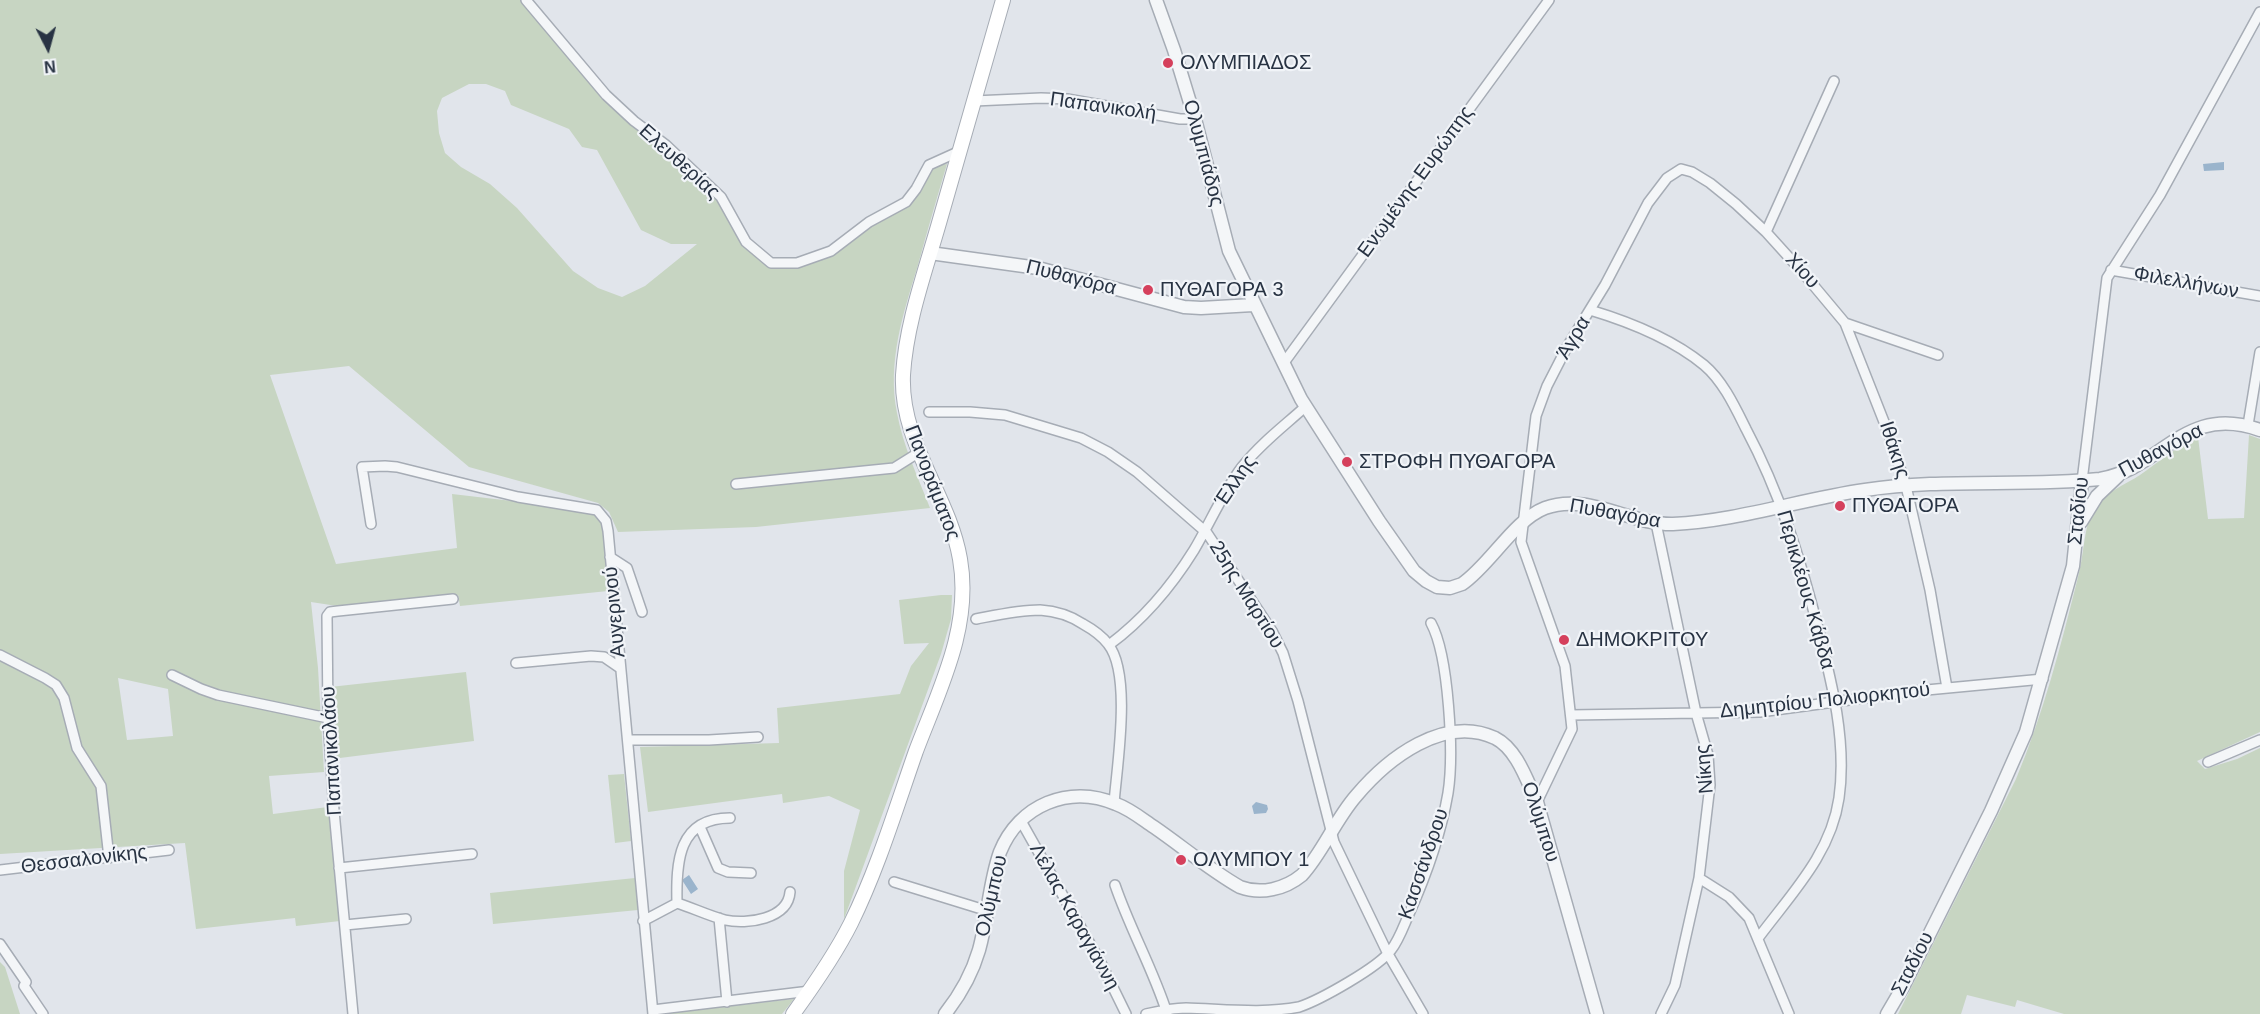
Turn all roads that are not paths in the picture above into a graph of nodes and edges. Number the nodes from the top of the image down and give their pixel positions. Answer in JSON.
{"nodes":[{"id":1,"x":526,"y":0,"type":"edge"},
{"id":2,"x":1003,"y":0,"type":"edge"},
{"id":3,"x":1156,"y":0,"type":"edge"},
{"id":4,"x":1550,"y":0,"type":"edge"},
{"id":5,"x":2260,"y":12,"type":"edge"},
{"id":6,"x":1834,"y":81,"type":"dead end"},
{"id":7,"x":974,"y":101,"type":"junction"},
{"id":8,"x":1195,"y":119,"type":"junction"},
{"id":9,"x":960,"y":151,"type":"junction"},
{"id":10,"x":1675,"y":172,"type":"joint"},
{"id":11,"x":1766,"y":232,"type":"junction"},
{"id":12,"x":930,"y":253,"type":"junction"},
{"id":13,"x":2111,"y":270,"type":"junction"},
{"id":14,"x":2260,"y":296,"type":"edge"},
{"id":15,"x":1253,"y":304,"type":"junction"},
{"id":16,"x":1590,"y":310,"type":"junction"},
{"id":17,"x":1845,"y":323,"type":"junction"},
{"id":18,"x":2260,"y":352,"type":"edge"},
{"id":19,"x":1938,"y":355,"type":"dead end"},
{"id":20,"x":1283,"y":364,"type":"junction"},
{"id":21,"x":1305,"y":407,"type":"junction"},
{"id":22,"x":930,"y":412,"type":"dead end"},
{"id":23,"x":2254,"y":424,"type":"edge"},
{"id":24,"x":918,"y":453,"type":"junction"},
{"id":25,"x":2118,"y":476,"type":"junction"},
{"id":26,"x":2082,"y":481,"type":"junction"},
{"id":27,"x":736,"y":484,"type":"dead end"},
{"id":28,"x":1906,"y":486,"type":"junction"},
{"id":29,"x":1782,"y":506,"type":"junction"},
{"id":30,"x":1656,"y":523,"type":"junction"},
{"id":31,"x":371,"y":524,"type":"dead end"},
{"id":32,"x":1522,"y":524,"type":"junction"},
{"id":33,"x":1204,"y":530,"type":"junction"},
{"id":34,"x":2077,"y":532,"type":"junction"},
{"id":35,"x":610,"y":557,"type":"junction"},
{"id":36,"x":453,"y":599,"type":"dead end"},
{"id":37,"x":642,"y":612,"type":"dead end"},
{"id":38,"x":976,"y":619,"type":"dead end"},
{"id":39,"x":1431,"y":623,"type":"dead end"},
{"id":40,"x":1109,"y":645,"type":"junction"},
{"id":41,"x":0,"y":655,"type":"edge"},
{"id":42,"x":516,"y":663,"type":"dead end"},
{"id":43,"x":620,"y":668,"type":"junction"},
{"id":44,"x":172,"y":675,"type":"dead end"},
{"id":45,"x":2043,"y":679,"type":"junction"},
{"id":46,"x":1947,"y":688,"type":"junction"},
{"id":47,"x":1835,"y":703,"type":"junction"},
{"id":48,"x":1696,"y":713,"type":"junction"},
{"id":49,"x":1571,"y":716,"type":"junction"},
{"id":50,"x":328,"y":718,"type":"junction"},
{"id":51,"x":1449,"y":732,"type":"junction"},
{"id":52,"x":758,"y":737,"type":"dead end"},
{"id":53,"x":2260,"y":740,"type":"edge"},
{"id":54,"x":628,"y":741,"type":"junction"},
{"id":55,"x":2208,"y":762,"type":"dead end"},
{"id":56,"x":1114,"y":802,"type":"junction"},
{"id":57,"x":1537,"y":802,"type":"junction"},
{"id":58,"x":730,"y":818,"type":"dead end"},
{"id":59,"x":1021,"y":821,"type":"junction"},
{"id":60,"x":700,"y":827,"type":"junction"},
{"id":61,"x":1331,"y":831,"type":"junction"},
{"id":62,"x":168,"y":850,"type":"dead end"},
{"id":63,"x":472,"y":854,"type":"dead end"},
{"id":64,"x":109,"y":858,"type":"junction"},
{"id":65,"x":339,"y":868,"type":"junction"},
{"id":66,"x":0,"y":870,"type":"edge"},
{"id":67,"x":751,"y":873,"type":"dead end"},
{"id":68,"x":1699,"y":878,"type":"junction"},
{"id":69,"x":894,"y":882,"type":"dead end"},
{"id":70,"x":1115,"y":885,"type":"dead end"},
{"id":71,"x":790,"y":892,"type":"dead end"},
{"id":72,"x":677,"y":903,"type":"junction"},
{"id":73,"x":988,"y":911,"type":"junction"},
{"id":74,"x":719,"y":918,"type":"junction"},
{"id":75,"x":406,"y":919,"type":"dead end"},
{"id":76,"x":643,"y":921,"type":"junction"},
{"id":77,"x":345,"y":925,"type":"junction"},
{"id":78,"x":1759,"y":937,"type":"junction"},
{"id":79,"x":0,"y":944,"type":"edge"},
{"id":80,"x":1388,"y":954,"type":"junction"},
{"id":81,"x":810,"y":991,"type":"junction"},
{"id":82,"x":727,"y":1002,"type":"junction"},
{"id":83,"x":653,"y":1012,"type":"edge"},
{"id":84,"x":1166,"y":1012,"type":"edge"},
{"id":85,"x":44,"y":1014,"type":"edge"},
{"id":86,"x":353,"y":1014,"type":"edge"},
{"id":87,"x":793,"y":1014,"type":"edge"},
{"id":88,"x":945,"y":1014,"type":"edge"},
{"id":89,"x":1126,"y":1014,"type":"edge"},
{"id":90,"x":1146,"y":1014,"type":"edge"},
{"id":91,"x":1423,"y":1014,"type":"edge"},
{"id":92,"x":1597,"y":1014,"type":"edge"},
{"id":93,"x":1661,"y":1014,"type":"edge"},
{"id":94,"x":1789,"y":1014,"type":"edge"},
{"id":95,"x":1887,"y":1014,"type":"edge"}],
"edges":[{"from":1,"to":9,"type":"street","name":"Ελευθερίας"},
{"from":2,"to":7,"type":"main road","name":"Πανοράματος"},
{"from":3,"to":8,"type":"street","name":"Ολυμπιάδος"},
{"from":4,"to":20,"type":"street","name":"Ενωμένης Ευρώπης"},
{"from":5,"to":13,"type":"street","name":"Σταδίου"},
{"from":6,"to":11,"type":"street"},
{"from":7,"to":8,"type":"street","name":"Παπανικολή"},
{"from":7,"to":9,"type":"main road","name":"Πανοράματος"},
{"from":8,"to":15,"type":"street","name":"Ολυμπιάδος"},
{"from":9,"to":12,"type":"main road","name":"Πανοράματος"},
{"from":10,"to":11,"type":"street","name":"Χίου"},
{"from":10,"to":16,"type":"street","name":"Άγρα"},
{"from":11,"to":17,"type":"street","name":"Χίου"},
{"from":12,"to":15,"type":"street","name":"Πυθαγόρα"},
{"from":12,"to":24,"type":"main road","name":"Πανοράματος"},
{"from":13,"to":14,"type":"street","name":"Φιλελλήνων"},
{"from":13,"to":26,"type":"street","name":"Σταδίου"},
{"from":15,"to":20,"type":"street","name":"Πυθαγόρα"},
{"from":16,"to":29,"type":"street","name":"Περικλέους Κάβδα"},
{"from":16,"to":32,"type":"street","name":"Άγρα"},
{"from":17,"to":19,"type":"street"},
{"from":17,"to":28,"type":"street","name":"Ιθάκης"},
{"from":18,"to":23,"type":"street"},
{"from":20,"to":21,"type":"street","name":"Πυθαγόρα"},
{"from":21,"to":32,"type":"street","name":"Πυθαγόρα"},
{"from":21,"to":33,"type":"street","name":"Έλλης"},
{"from":22,"to":33,"type":"street","name":"25ης Μαρτίου"},
{"from":23,"to":25,"type":"street","name":"Πυθαγόρα"},
{"from":24,"to":27,"type":"street"},
{"from":24,"to":81,"type":"main road","name":"Πανοράματος"},
{"from":25,"to":26,"type":"street","name":"Πυθαγόρα"},
{"from":25,"to":34,"type":"street"},
{"from":26,"to":28,"type":"street","name":"Πυθαγόρα"},
{"from":26,"to":34,"type":"street","name":"Σταδίου"},
{"from":28,"to":29,"type":"street","name":"Πυθαγόρα"},
{"from":28,"to":46,"type":"street","name":"Ιθάκης"},
{"from":29,"to":30,"type":"street","name":"Πυθαγόρα"},
{"from":29,"to":47,"type":"street","name":"Περικλέους Κάβδα"},
{"from":30,"to":32,"type":"street","name":"Πυθαγόρα"},
{"from":30,"to":48,"type":"street","name":"Νίκης"},
{"from":31,"to":35,"type":"street","name":"Αυγερινού"},
{"from":32,"to":49,"type":"street","name":"Άγρα"},
{"from":33,"to":40,"type":"street","name":"Έλλης"},
{"from":33,"to":61,"type":"street","name":"25ης Μαρτίου"},
{"from":34,"to":45,"type":"street","name":"Σταδίου"},
{"from":35,"to":37,"type":"street"},
{"from":35,"to":43,"type":"street","name":"Αυγερινού"},
{"from":36,"to":50,"type":"street","name":"Παπανικολάου"},
{"from":38,"to":40,"type":"street"},
{"from":39,"to":51,"type":"street","name":"Κασσάνδρου"},
{"from":40,"to":56,"type":"street"},
{"from":41,"to":64,"type":"street"},
{"from":42,"to":43,"type":"street"},
{"from":43,"to":54,"type":"street","name":"Αυγερινού"},
{"from":44,"to":50,"type":"street"},
{"from":45,"to":46,"type":"street","name":"Δημητρίου Πολιορκητού"},
{"from":45,"to":95,"type":"street","name":"Σταδίου"},
{"from":46,"to":47,"type":"street","name":"Δημητρίου Πολιορκητού"},
{"from":47,"to":48,"type":"street","name":"Δημητρίου Πολιορκητού"},
{"from":47,"to":78,"type":"street","name":"Περικλέους Κάβδα"},
{"from":48,"to":49,"type":"street","name":"Δημητρίου Πολιορκητού"},
{"from":48,"to":68,"type":"street","name":"Νίκης"},
{"from":49,"to":57,"type":"street","name":"Άγρα"},
{"from":50,"to":65,"type":"street","name":"Παπανικολάου"},
{"from":51,"to":57,"type":"street","name":"Ολύμπου"},
{"from":51,"to":61,"type":"street","name":"Ολύμπου"},
{"from":51,"to":80,"type":"street","name":"Κασσάνδρου"},
{"from":52,"to":54,"type":"street"},
{"from":53,"to":55,"type":"street"},
{"from":54,"to":76,"type":"street","name":"Αυγερινού"},
{"from":56,"to":59,"type":"street","name":"Ολύμπου"},
{"from":56,"to":61,"type":"street","name":"Ολύμπου"},
{"from":57,"to":92,"type":"street","name":"Ολύμπου"},
{"from":58,"to":60,"type":"street"},
{"from":59,"to":73,"type":"street","name":"Ολύμπου"},
{"from":59,"to":89,"type":"street","name":"Λέλας Καραγιάννη"},
{"from":60,"to":67,"type":"street"},
{"from":60,"to":72,"type":"street"},
{"from":61,"to":80,"type":"street","name":"25ης Μαρτίου"},
{"from":62,"to":64,"type":"street","name":"Θεσσαλονίκης"},
{"from":63,"to":65,"type":"street"},
{"from":64,"to":66,"type":"street","name":"Θεσσαλονίκης"},
{"from":65,"to":77,"type":"street","name":"Παπανικολάου"},
{"from":68,"to":78,"type":"street"},
{"from":68,"to":93,"type":"street","name":"Νίκης"},
{"from":69,"to":73,"type":"street"},
{"from":70,"to":84,"type":"street"},
{"from":71,"to":74,"type":"street"},
{"from":72,"to":74,"type":"street"},
{"from":72,"to":76,"type":"street"},
{"from":73,"to":88,"type":"street","name":"Ολύμπου"},
{"from":74,"to":82,"type":"street"},
{"from":75,"to":77,"type":"street"},
{"from":76,"to":83,"type":"street","name":"Αυγερινού"},
{"from":77,"to":86,"type":"street","name":"Παπανικολάου"},
{"from":78,"to":94,"type":"street"},
{"from":79,"to":85,"type":"street"},
{"from":80,"to":84,"type":"street","name":"Κασσάνδρου"},
{"from":80,"to":91,"type":"street","name":"25ης Μαρτίου"},
{"from":81,"to":82,"type":"street"},
{"from":81,"to":87,"type":"main road","name":"Πανοράματος"},
{"from":82,"to":83,"type":"street"},
{"from":84,"to":90,"type":"street","name":"Κασσάνδρου"}]}
